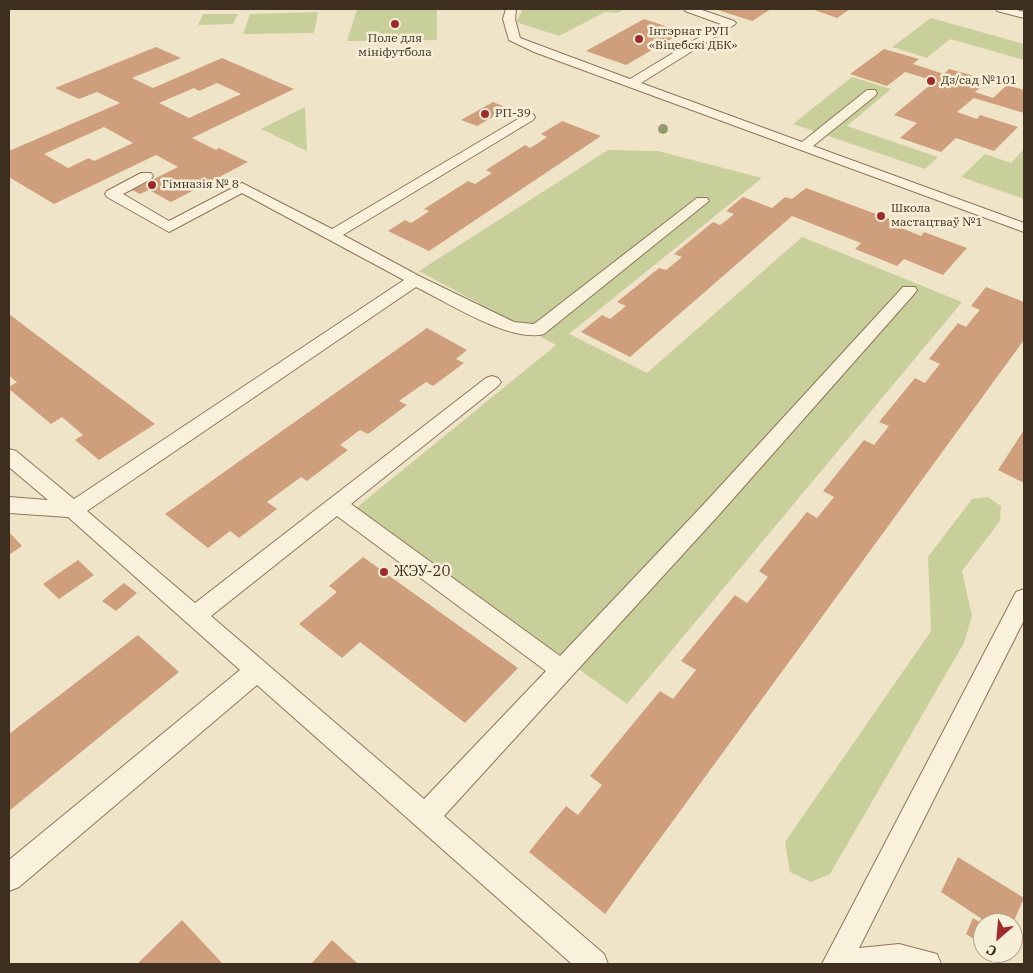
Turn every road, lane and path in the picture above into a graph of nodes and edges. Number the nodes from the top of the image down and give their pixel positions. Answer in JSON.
{"nodes":[{"id":1,"x":511,"y":9,"type":"edge"},
{"id":2,"x":689,"y":9,"type":"edge"},
{"id":3,"x":1001,"y":9,"type":"edge"},
{"id":4,"x":1024,"y":15,"type":"edge"},
{"id":5,"x":633,"y":83,"type":"junction"},
{"id":6,"x":871,"y":94,"type":"dead end"},
{"id":7,"x":528,"y":117,"type":"dead end"},
{"id":8,"x":804,"y":147,"type":"junction"},
{"id":9,"x":146,"y":176,"type":"dead end"},
{"id":10,"x":702,"y":201,"type":"dead end"},
{"id":11,"x":1024,"y":228,"type":"edge"},
{"id":12,"x":332,"y":235,"type":"junction"},
{"id":13,"x":416,"y":280,"type":"junction"},
{"id":14,"x":909,"y":290,"type":"dead end"},
{"id":15,"x":492,"y":382,"type":"dead end"},
{"id":16,"x":9,"y":456,"type":"edge"},
{"id":17,"x":9,"y":505,"type":"edge"},
{"id":18,"x":337,"y":505,"type":"junction"},
{"id":19,"x":73,"y":510,"type":"junction"},
{"id":20,"x":1024,"y":598,"type":"edge"},
{"id":21,"x":195,"y":616,"type":"junction"},
{"id":22,"x":257,"y":670,"type":"junction"},
{"id":23,"x":562,"y":670,"type":"junction"},
{"id":24,"x":425,"y":817,"type":"junction"},
{"id":25,"x":9,"y":877,"type":"edge"},
{"id":26,"x":900,"y":961,"type":"edge"},
{"id":27,"x":594,"y":964,"type":"edge"},
{"id":28,"x":836,"y":964,"type":"edge"},
{"id":29,"x":851,"y":964,"type":"edge"},
{"id":30,"x":927,"y":964,"type":"edge"}],
"edges":[{"from":1,"to":5,"type":"lane"},
{"from":2,"to":5,"type":"lane"},
{"from":3,"to":4,"type":"lane"},
{"from":5,"to":8,"type":"lane"},
{"from":6,"to":8,"type":"lane"},
{"from":7,"to":12,"type":"lane"},
{"from":8,"to":11,"type":"lane"},
{"from":9,"to":12,"type":"lane"},
{"from":10,"to":13,"type":"lane"},
{"from":12,"to":13,"type":"lane"},
{"from":13,"to":19,"type":"lane"},
{"from":14,"to":23,"type":"lane"},
{"from":15,"to":18,"type":"lane"},
{"from":16,"to":19,"type":"lane"},
{"from":17,"to":19,"type":"lane"},
{"from":18,"to":21,"type":"lane"},
{"from":18,"to":23,"type":"lane"},
{"from":19,"to":21,"type":"lane"},
{"from":20,"to":28,"type":"lane"},
{"from":21,"to":22,"type":"lane"},
{"from":22,"to":24,"type":"lane"},
{"from":22,"to":25,"type":"lane"},
{"from":23,"to":24,"type":"lane"},
{"from":24,"to":27,"type":"lane"},
{"from":26,"to":29,"type":"lane"},
{"from":26,"to":30,"type":"lane"}]}
